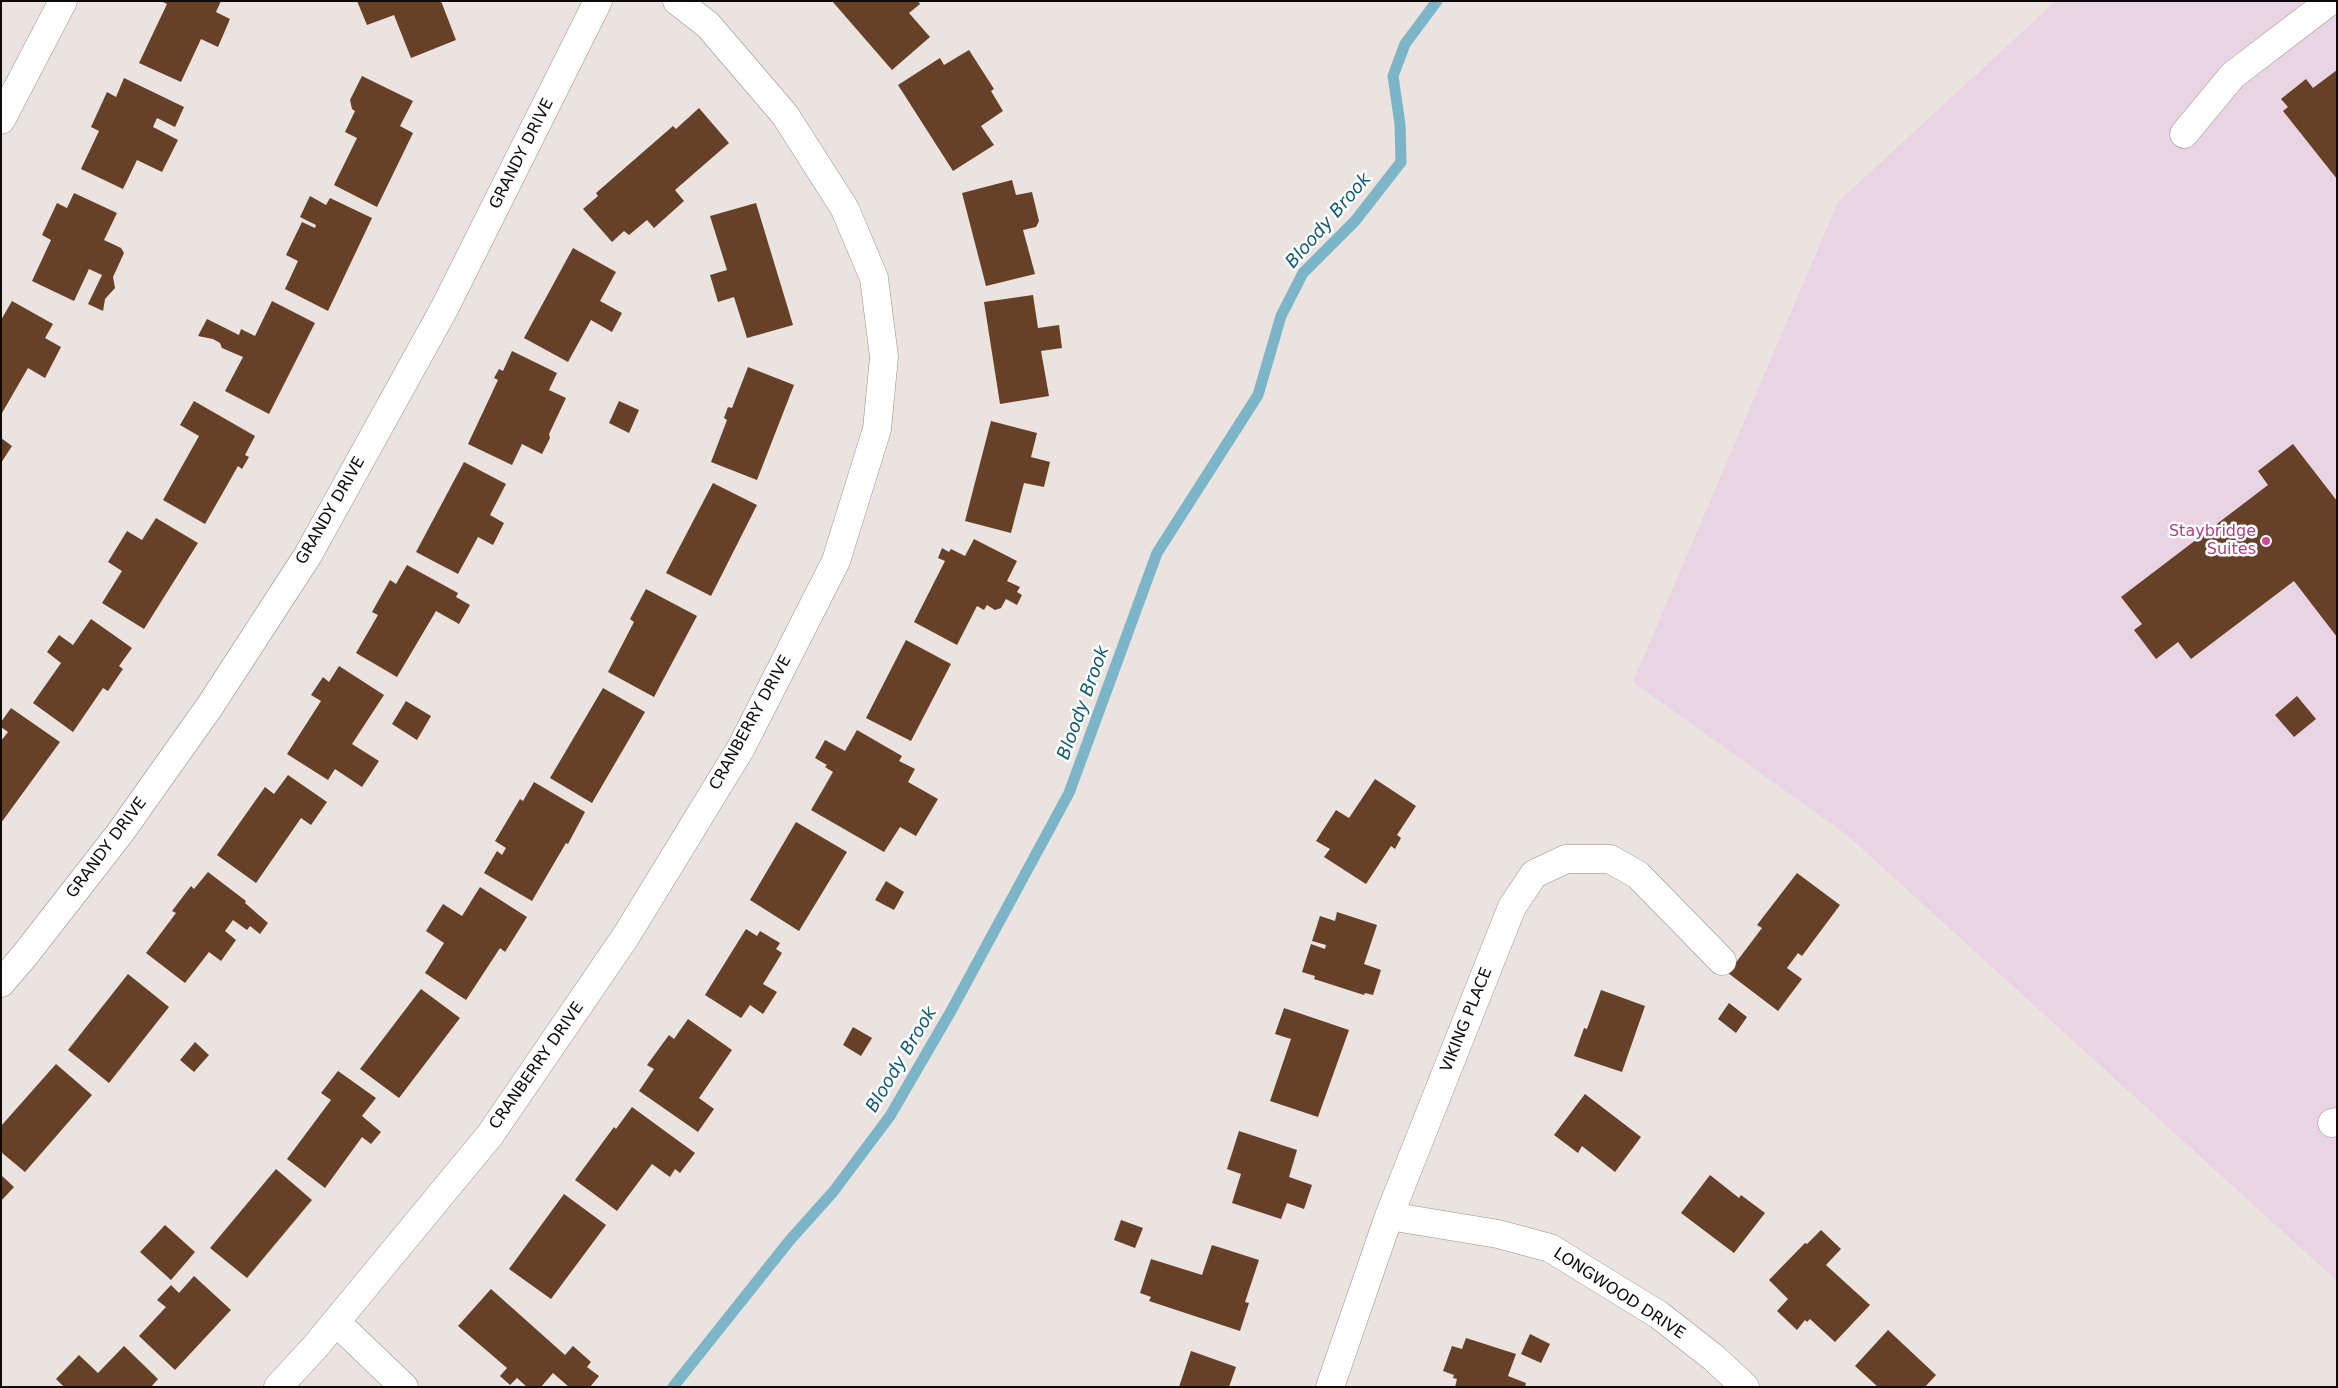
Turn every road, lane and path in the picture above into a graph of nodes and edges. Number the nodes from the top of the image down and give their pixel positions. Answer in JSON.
{"nodes":[{"id":1,"x":63,"y":1,"type":"edge"},
{"id":2,"x":598,"y":1,"type":"edge"},
{"id":3,"x":677,"y":1,"type":"edge"},
{"id":4,"x":2330,"y":1,"type":"edge"},
{"id":5,"x":1,"y":120,"type":"edge"},
{"id":6,"x":2184,"y":134,"type":"dead end"},
{"id":7,"x":1722,"y":961,"type":"dead end"},
{"id":8,"x":1,"y":983,"type":"edge"},
{"id":9,"x":1389,"y":1216,"type":"junction"},
{"id":10,"x":336,"y":1322,"type":"junction"},
{"id":11,"x":278,"y":1387,"type":"edge"},
{"id":12,"x":404,"y":1387,"type":"edge"},
{"id":13,"x":1330,"y":1387,"type":"edge"},
{"id":14,"x":1745,"y":1387,"type":"edge"}],
"edges":[{"from":1,"to":5,"type":"street"},
{"from":2,"to":8,"type":"street","name":"GRANDY DRIVE"},
{"from":3,"to":10,"type":"street","name":"CRANBERRY DRIVE"},
{"from":4,"to":6,"type":"street"},
{"from":7,"to":9,"type":"street","name":"VIKING PLACE"},
{"from":9,"to":13,"type":"street","name":"VIKING PLACE"},
{"from":9,"to":14,"type":"street","name":"LONGWOOD DRIVE"},
{"from":10,"to":11,"type":"street","name":"CRANBERRY DRIVE"},
{"from":10,"to":12,"type":"street"}]}
